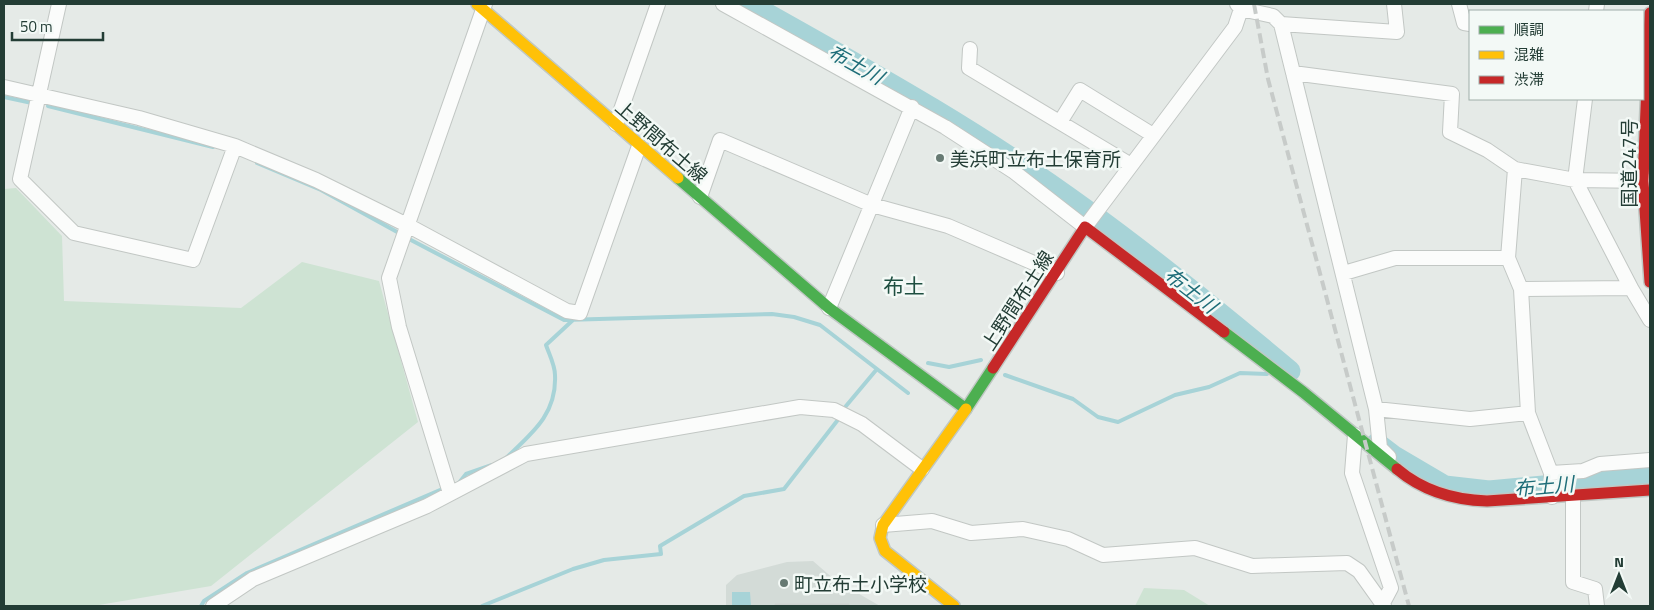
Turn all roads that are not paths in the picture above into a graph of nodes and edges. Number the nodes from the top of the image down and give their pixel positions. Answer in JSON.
{"nodes":[{"id":1,"x":59,"y":4,"type":"edge"},
{"id":2,"x":658,"y":4,"type":"edge"},
{"id":3,"x":723,"y":4,"type":"edge"},
{"id":4,"x":1394,"y":4,"type":"edge"},
{"id":5,"x":1459,"y":4,"type":"edge"},
{"id":6,"x":481,"y":6,"type":"edge"},
{"id":7,"x":1239,"y":6,"type":"edge"},
{"id":8,"x":1276,"y":14,"type":"edge"},
{"id":9,"x":1650,"y":14,"type":"edge"},
{"id":10,"x":1469,"y":24,"type":"edge"},
{"id":11,"x":970,"y":49,"type":"dead end"},
{"id":12,"x":1293,"y":73,"type":"junction"},
{"id":13,"x":4,"y":87,"type":"edge"},
{"id":14,"x":38,"y":95,"type":"junction"},
{"id":15,"x":1585,"y":100,"type":"edge"},
{"id":16,"x":912,"y":107,"type":"junction"},
{"id":17,"x":1060,"y":122,"type":"junction"},
{"id":18,"x":616,"y":124,"type":"junction"},
{"id":19,"x":1153,"y":135,"type":"junction"},
{"id":20,"x":235,"y":146,"type":"junction"},
{"id":21,"x":639,"y":146,"type":"junction"},
{"id":22,"x":1131,"y":165,"type":"junction"},
{"id":23,"x":1515,"y":169,"type":"junction"},
{"id":24,"x":1575,"y":180,"type":"junction"},
{"id":25,"x":1647,"y":181,"type":"edge"},
{"id":26,"x":700,"y":197,"type":"junction"},
{"id":27,"x":872,"y":205,"type":"junction"},
{"id":28,"x":1087,"y":224,"type":"junction"},
{"id":29,"x":408,"y":226,"type":"junction"},
{"id":30,"x":1508,"y":258,"type":"junction"},
{"id":31,"x":1057,"y":273,"type":"junction"},
{"id":32,"x":1344,"y":273,"type":"junction"},
{"id":33,"x":1650,"y":282,"type":"edge"},
{"id":34,"x":1631,"y":288,"type":"junction"},
{"id":35,"x":1521,"y":289,"type":"junction"},
{"id":36,"x":829,"y":308,"type":"junction"},
{"id":37,"x":1650,"y":320,"type":"edge"},
{"id":38,"x":966,"y":409,"type":"junction"},
{"id":39,"x":1376,"y":409,"type":"junction"},
{"id":40,"x":1528,"y":413,"type":"junction"},
{"id":41,"x":1355,"y":434,"type":"junction"},
{"id":42,"x":1650,"y":460,"type":"edge"},
{"id":43,"x":922,"y":468,"type":"junction"},
{"id":44,"x":1551,"y":473,"type":"junction"},
{"id":45,"x":1421,"y":485,"type":"junction"},
{"id":46,"x":1650,"y":490,"type":"edge"},
{"id":47,"x":450,"y":493,"type":"junction"},
{"id":48,"x":1573,"y":496,"type":"junction"},
{"id":49,"x":1552,"y":497,"type":"junction"},
{"id":50,"x":883,"y":525,"type":"junction"},
{"id":51,"x":1383,"y":604,"type":"edge"},
{"id":52,"x":213,"y":606,"type":"edge"},
{"id":53,"x":954,"y":606,"type":"edge"},
{"id":54,"x":1597,"y":606,"type":"edge"}],
"edges":[{"from":1,"to":14,"type":"street"},
{"from":2,"to":18,"type":"street"},
{"from":3,"to":16,"type":"street"},
{"from":4,"to":8,"type":"street"},
{"from":5,"to":10,"type":"street"},
{"from":6,"to":18,"type":"main road","name":"上野間布土線"},
{"from":6,"to":29,"type":"street"},
{"from":7,"to":8,"type":"street"},
{"from":7,"to":19,"type":"street"},
{"from":8,"to":12,"type":"street"},
{"from":9,"to":25,"type":"main road","name":"国道247号"},
{"from":11,"to":17,"type":"street"},
{"from":12,"to":23,"type":"street"},
{"from":12,"to":32,"type":"street"},
{"from":13,"to":14,"type":"street"},
{"from":14,"to":20,"type":"street"},
{"from":14,"to":20,"type":"street"},
{"from":15,"to":24,"type":"street"},
{"from":16,"to":27,"type":"street"},
{"from":16,"to":28,"type":"street"},
{"from":17,"to":19,"type":"street"},
{"from":17,"to":22,"type":"street"},
{"from":18,"to":21,"type":"main road","name":"上野間布土線"},
{"from":19,"to":22,"type":"street"},
{"from":20,"to":29,"type":"street"},
{"from":21,"to":26,"type":"main road","name":"上野間布土線"},
{"from":21,"to":29,"type":"street"},
{"from":22,"to":28,"type":"street"},
{"from":23,"to":24,"type":"street"},
{"from":23,"to":30,"type":"street"},
{"from":24,"to":25,"type":"street"},
{"from":24,"to":34,"type":"street"},
{"from":25,"to":33,"type":"main road","name":"国道247号"},
{"from":26,"to":27,"type":"street"},
{"from":26,"to":36,"type":"main road","name":"上野間布土線"},
{"from":27,"to":31,"type":"street"},
{"from":27,"to":36,"type":"street"},
{"from":28,"to":31,"type":"main road","name":"上野間布土線"},
{"from":28,"to":41,"type":"main road"},
{"from":29,"to":47,"type":"street"},
{"from":30,"to":32,"type":"street"},
{"from":30,"to":35,"type":"street"},
{"from":31,"to":38,"type":"main road","name":"上野間布土線"},
{"from":32,"to":39,"type":"street"},
{"from":34,"to":35,"type":"street"},
{"from":34,"to":37,"type":"street"},
{"from":35,"to":40,"type":"street"},
{"from":36,"to":38,"type":"main road","name":"上野間布土線"},
{"from":38,"to":43,"type":"main road"},
{"from":39,"to":40,"type":"street"},
{"from":39,"to":45,"type":"street"},
{"from":40,"to":44,"type":"street"},
{"from":41,"to":45,"type":"main road"},
{"from":41,"to":51,"type":"street"},
{"from":42,"to":44,"type":"street"},
{"from":43,"to":47,"type":"street"},
{"from":43,"to":50,"type":"main road"},
{"from":44,"to":49,"type":"street"},
{"from":45,"to":49,"type":"main road"},
{"from":46,"to":48,"type":"main road"},
{"from":47,"to":52,"type":"street"},
{"from":48,"to":49,"type":"main road"},
{"from":48,"to":54,"type":"street"},
{"from":50,"to":51,"type":"street"},
{"from":50,"to":53,"type":"main road"}]}
